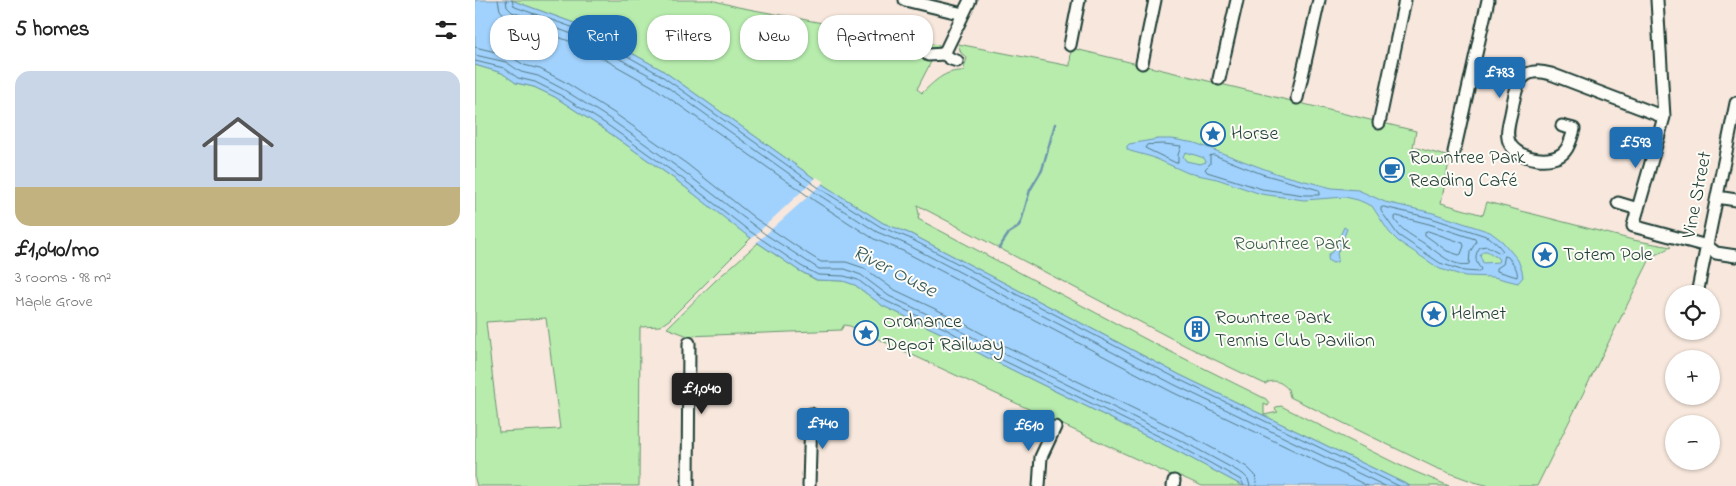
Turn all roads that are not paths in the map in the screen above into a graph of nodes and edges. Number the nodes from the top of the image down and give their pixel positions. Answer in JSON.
{"nodes":[{"id":1,"x":905,"y":0,"type":"edge"},
{"id":2,"x":970,"y":0,"type":"edge"},
{"id":3,"x":1079,"y":0,"type":"edge"},
{"id":4,"x":1155,"y":0,"type":"edge"},
{"id":5,"x":1237,"y":0,"type":"edge"},
{"id":6,"x":1319,"y":0,"type":"edge"},
{"id":7,"x":1405,"y":0,"type":"edge"},
{"id":8,"x":1487,"y":0,"type":"edge"},
{"id":9,"x":1657,"y":0,"type":"edge"},
{"id":10,"x":963,"y":14,"type":"junction"},
{"id":11,"x":1070,"y":45,"type":"dead end"},
{"id":12,"x":944,"y":54,"type":"junction"},
{"id":13,"x":933,"y":55,"type":"edge"},
{"id":14,"x":957,"y":61,"type":"dead end"},
{"id":15,"x":1142,"y":63,"type":"dead end"},
{"id":16,"x":1219,"y":79,"type":"dead end"},
{"id":17,"x":1297,"y":98,"type":"dead end"},
{"id":18,"x":1736,"y":103,"type":"edge"},
{"id":19,"x":1664,"y":117,"type":"junction"},
{"id":20,"x":1379,"y":123,"type":"dead end"},
{"id":21,"x":1562,"y":126,"type":"dead end"},
{"id":22,"x":1732,"y":140,"type":"edge"},
{"id":23,"x":1454,"y":152,"type":"dead end"},
{"id":24,"x":1717,"y":197,"type":"junction"},
{"id":25,"x":1736,"y":200,"type":"edge"},
{"id":26,"x":1618,"y":203,"type":"dead end"},
{"id":27,"x":1638,"y":209,"type":"junction"},
{"id":28,"x":1709,"y":252,"type":"junction"},
{"id":29,"x":1736,"y":256,"type":"edge"},
{"id":30,"x":1700,"y":285,"type":"edge"},
{"id":31,"x":689,"y":343,"type":"dead end"},
{"id":32,"x":811,"y":414,"type":"dead end"},
{"id":33,"x":1055,"y":427,"type":"dead end"},
{"id":34,"x":688,"y":486,"type":"edge"},
{"id":35,"x":809,"y":486,"type":"edge"},
{"id":36,"x":1039,"y":486,"type":"edge"}],
"edges":[{"from":1,"to":10,"type":"street"},
{"from":2,"to":10,"type":"street"},
{"from":3,"to":11,"type":"street"},
{"from":4,"to":15,"type":"street"},
{"from":5,"to":16,"type":"street"},
{"from":6,"to":17,"type":"street"},
{"from":7,"to":20,"type":"street"},
{"from":8,"to":23,"type":"street"},
{"from":9,"to":19,"type":"street"},
{"from":10,"to":12,"type":"street"},
{"from":12,"to":13,"type":"street"},
{"from":12,"to":14,"type":"street"},
{"from":18,"to":22,"type":"street","name":"Vine Street"},
{"from":19,"to":21,"type":"street"},
{"from":19,"to":27,"type":"street"},
{"from":22,"to":24,"type":"street","name":"Vine Street"},
{"from":24,"to":25,"type":"street"},
{"from":24,"to":28,"type":"street","name":"Vine Street"},
{"from":26,"to":27,"type":"street"},
{"from":27,"to":28,"type":"street"},
{"from":28,"to":29,"type":"street"},
{"from":28,"to":30,"type":"street","name":"Vine Street"},
{"from":31,"to":34,"type":"street"},
{"from":32,"to":35,"type":"street"},
{"from":33,"to":36,"type":"street"}]}
